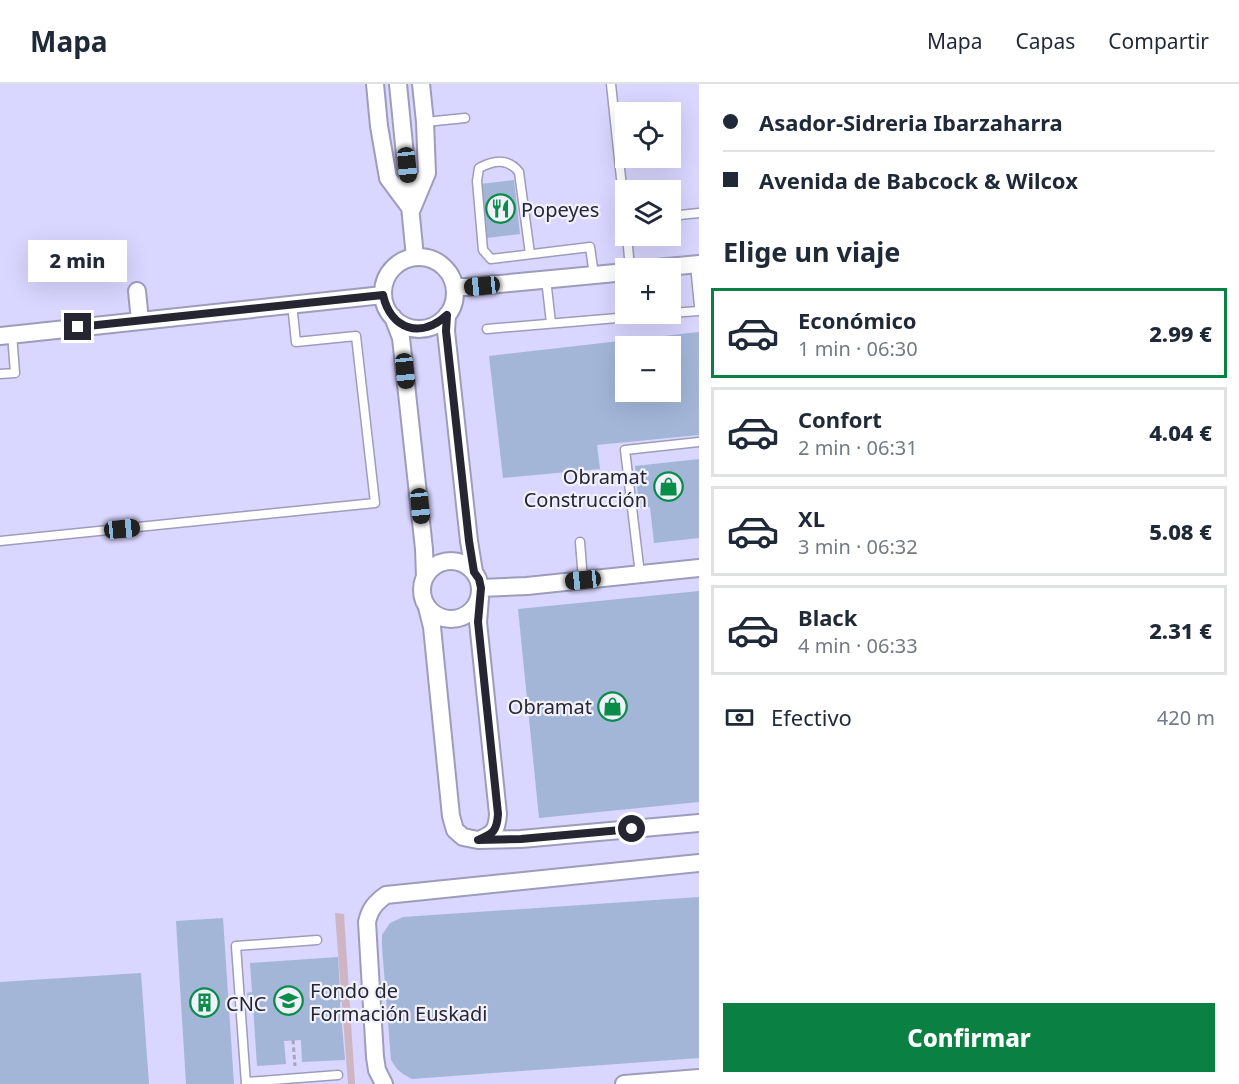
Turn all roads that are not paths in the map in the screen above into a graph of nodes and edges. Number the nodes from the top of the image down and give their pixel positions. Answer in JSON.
{"nodes":[{"id":1,"x":375,"y":84,"type":"edge"},
{"id":2,"x":398,"y":84,"type":"edge"},
{"id":3,"x":421,"y":84,"type":"edge"},
{"id":4,"x":611,"y":84,"type":"edge"},
{"id":5,"x":465,"y":118,"type":"dead end"},
{"id":6,"x":425,"y":122,"type":"junction"},
{"id":7,"x":621,"y":180,"type":"edge"},
{"id":8,"x":411,"y":209,"type":"junction"},
{"id":9,"x":699,"y":213,"type":"edge"},
{"id":10,"x":681,"y":215,"type":"edge"},
{"id":11,"x":530,"y":254,"type":"junction"},
{"id":12,"x":415,"y":257,"type":"junction"},
{"id":13,"x":697,"y":264,"type":"edge"},
{"id":14,"x":681,"y":266,"type":"edge"},
{"id":15,"x":615,"y":273,"type":"edge"},
{"id":16,"x":594,"y":275,"type":"junction"},
{"id":17,"x":546,"y":279,"type":"junction"},
{"id":18,"x":455,"y":287,"type":"junction"},
{"id":19,"x":137,"y":291,"type":"dead end"},
{"id":20,"x":383,"y":295,"type":"junction"},
{"id":21,"x":292,"y":304,"type":"junction"},
{"id":22,"x":699,"y":306,"type":"edge"},
{"id":23,"x":699,"y":311,"type":"edge"},
{"id":24,"x":681,"y":312,"type":"edge"},
{"id":25,"x":447,"y":315,"type":"junction"},
{"id":26,"x":393,"y":317,"type":"junction"},
{"id":27,"x":615,"y":318,"type":"edge"},
{"id":28,"x":140,"y":321,"type":"junction"},
{"id":29,"x":551,"y":323,"type":"junction"},
{"id":30,"x":487,"y":329,"type":"dead end"},
{"id":31,"x":6,"y":335,"type":"edge"},
{"id":32,"x":0,"y":374,"type":"edge"},
{"id":33,"x":699,"y":442,"type":"edge"},
{"id":34,"x":0,"y":541,"type":"edge"},
{"id":35,"x":580,"y":542,"type":"dead end"},
{"id":36,"x":699,"y":568,"type":"edge"},
{"id":37,"x":474,"y":572,"type":"junction"},
{"id":38,"x":640,"y":574,"type":"junction"},
{"id":39,"x":425,"y":577,"type":"junction"},
{"id":40,"x":583,"y":580,"type":"junction"},
{"id":41,"x":481,"y":593,"type":"junction"},
{"id":42,"x":427,"y":607,"type":"junction"},
{"id":43,"x":699,"y":824,"type":"edge"},
{"id":44,"x":478,"y":840,"type":"junction"},
{"id":45,"x":699,"y":863,"type":"edge"},
{"id":46,"x":317,"y":940,"type":"dead end"},
{"id":47,"x":338,"y":1075,"type":"dead end"},
{"id":48,"x":699,"y":1078,"type":"edge"},
{"id":49,"x":246,"y":1083,"type":"edge"},
{"id":50,"x":384,"y":1084,"type":"edge"},
{"id":51,"x":624,"y":1084,"type":"edge"}],
"edges":[{"from":1,"to":8,"type":"street"},
{"from":2,"to":8,"type":"street"},
{"from":3,"to":6,"type":"street"},
{"from":4,"to":7,"type":"lane"},
{"from":5,"to":6,"type":"lane"},
{"from":6,"to":8,"type":"street"},
{"from":8,"to":12,"type":"street"},
{"from":9,"to":10,"type":"lane"},
{"from":11,"to":11,"type":"lane"},
{"from":11,"to":16,"type":"lane"},
{"from":12,"to":18,"type":"street"},
{"from":12,"to":20,"type":"street"},
{"from":13,"to":14,"type":"street"},
{"from":13,"to":22,"type":"lane"},
{"from":15,"to":16,"type":"street"},
{"from":16,"to":17,"type":"street"},
{"from":17,"to":18,"type":"street"},
{"from":17,"to":29,"type":"lane"},
{"from":18,"to":25,"type":"street"},
{"from":19,"to":28,"type":"street"},
{"from":20,"to":21,"type":"street"},
{"from":20,"to":26,"type":"street"},
{"from":21,"to":28,"type":"street"},
{"from":21,"to":34,"type":"lane"},
{"from":23,"to":24,"type":"lane"},
{"from":25,"to":26,"type":"street"},
{"from":25,"to":37,"type":"street"},
{"from":26,"to":39,"type":"street"},
{"from":27,"to":29,"type":"lane"},
{"from":28,"to":31,"type":"street"},
{"from":29,"to":30,"type":"lane"},
{"from":31,"to":32,"type":"lane"},
{"from":33,"to":38,"type":"lane"},
{"from":35,"to":40,"type":"lane"},
{"from":36,"to":38,"type":"street"},
{"from":37,"to":39,"type":"street"},
{"from":37,"to":41,"type":"street"},
{"from":38,"to":40,"type":"street"},
{"from":39,"to":42,"type":"street"},
{"from":40,"to":41,"type":"street"},
{"from":41,"to":42,"type":"street"},
{"from":41,"to":44,"type":"street"},
{"from":42,"to":44,"type":"street"},
{"from":43,"to":44,"type":"street"},
{"from":45,"to":50,"type":"street"},
{"from":46,"to":49,"type":"lane"},
{"from":47,"to":49,"type":"lane"},
{"from":48,"to":51,"type":"street"}]}
